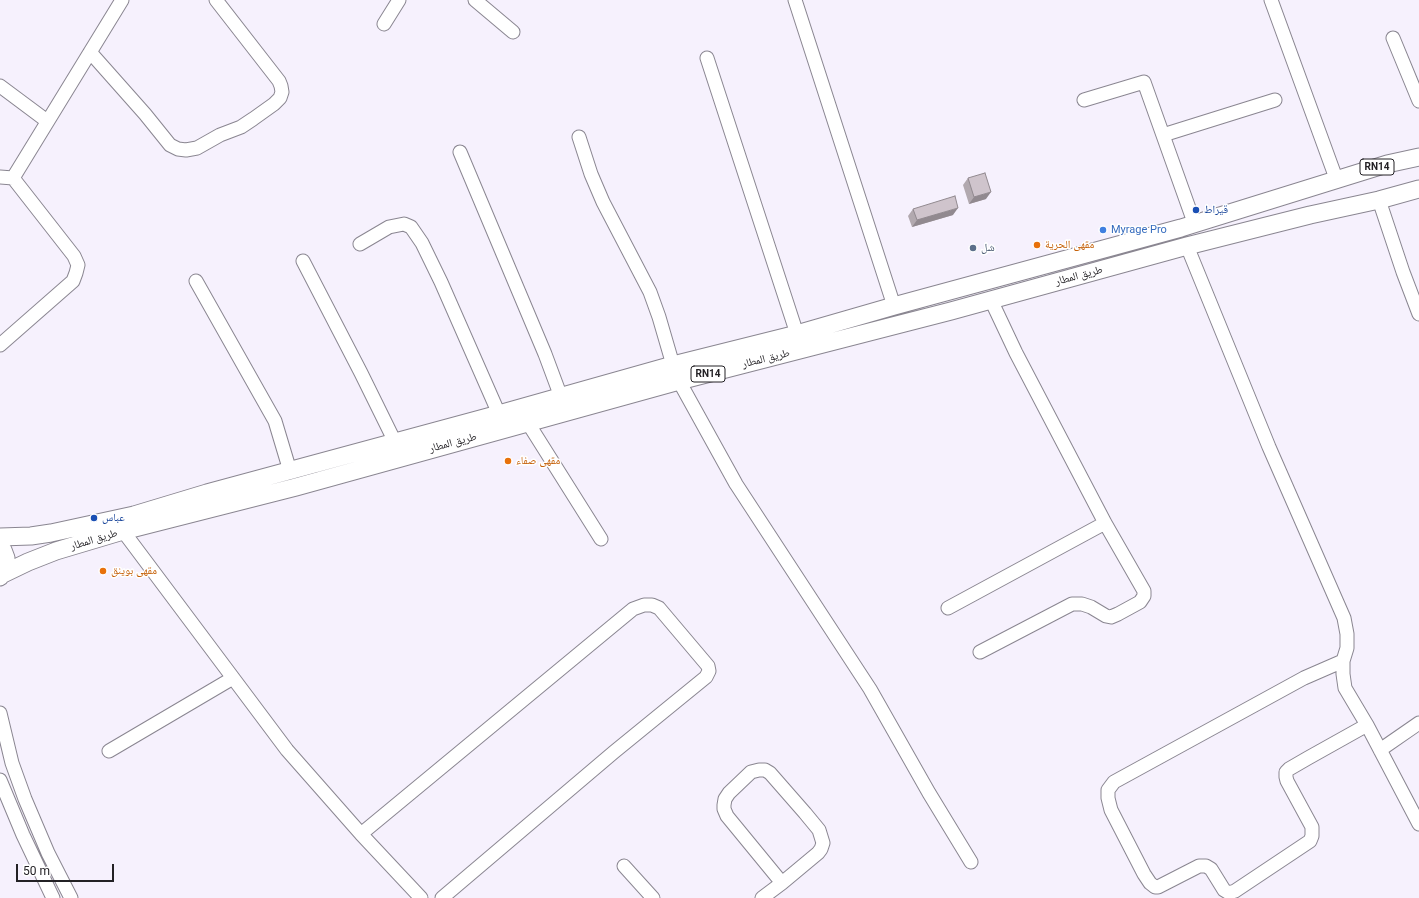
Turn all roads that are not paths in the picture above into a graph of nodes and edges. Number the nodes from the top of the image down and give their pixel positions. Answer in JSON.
{"nodes":[{"id":1,"x":122,"y":0,"type":"edge"},
{"id":2,"x":216,"y":0,"type":"edge"},
{"id":3,"x":399,"y":0,"type":"edge"},
{"id":4,"x":475,"y":0,"type":"edge"},
{"id":5,"x":795,"y":0,"type":"edge"},
{"id":6,"x":1271,"y":0,"type":"edge"},
{"id":7,"x":384,"y":24,"type":"dead end"},
{"id":8,"x":514,"y":32,"type":"dead end"},
{"id":9,"x":1393,"y":38,"type":"dead end"},
{"id":10,"x":90,"y":52,"type":"junction"},
{"id":11,"x":707,"y":58,"type":"dead end"},
{"id":12,"x":0,"y":86,"type":"edge"},
{"id":13,"x":1084,"y":100,"type":"dead end"},
{"id":14,"x":1274,"y":100,"type":"dead end"},
{"id":15,"x":1419,"y":101,"type":"edge"},
{"id":16,"x":47,"y":121,"type":"junction"},
{"id":17,"x":1163,"y":135,"type":"junction"},
{"id":18,"x":578,"y":137,"type":"dead end"},
{"id":19,"x":460,"y":152,"type":"dead end"},
{"id":20,"x":1419,"y":157,"type":"edge"},
{"id":21,"x":0,"y":177,"type":"edge"},
{"id":22,"x":13,"y":178,"type":"junction"},
{"id":23,"x":1336,"y":181,"type":"junction"},
{"id":24,"x":1419,"y":189,"type":"edge"},
{"id":25,"x":1379,"y":200,"type":"junction"},
{"id":26,"x":1350,"y":207,"type":"junction"},
{"id":27,"x":1195,"y":224,"type":"junction"},
{"id":28,"x":360,"y":244,"type":"dead end"},
{"id":29,"x":1187,"y":246,"type":"junction"},
{"id":30,"x":303,"y":261,"type":"dead end"},
{"id":31,"x":196,"y":281,"type":"dead end"},
{"id":32,"x":991,"y":300,"type":"junction"},
{"id":33,"x":894,"y":306,"type":"junction"},
{"id":34,"x":1419,"y":314,"type":"edge"},
{"id":35,"x":797,"y":334,"type":"junction"},
{"id":36,"x":0,"y":345,"type":"edge"},
{"id":37,"x":673,"y":365,"type":"junction"},
{"id":38,"x":679,"y":382,"type":"junction"},
{"id":39,"x":561,"y":397,"type":"junction"},
{"id":40,"x":499,"y":414,"type":"junction"},
{"id":41,"x":528,"y":423,"type":"junction"},
{"id":42,"x":395,"y":442,"type":"junction"},
{"id":43,"x":290,"y":471,"type":"junction"},
{"id":44,"x":1105,"y":523,"type":"junction"},
{"id":45,"x":123,"y":531,"type":"junction"},
{"id":46,"x":0,"y":537,"type":"edge"},
{"id":47,"x":601,"y":539,"type":"dead end"},
{"id":48,"x":0,"y":545,"type":"edge"},
{"id":49,"x":1,"y":576,"type":"edge"},
{"id":50,"x":948,"y":608,"type":"dead end"},
{"id":51,"x":980,"y":652,"type":"dead end"},
{"id":52,"x":1343,"y":661,"type":"junction"},
{"id":53,"x":234,"y":678,"type":"junction"},
{"id":54,"x":0,"y":713,"type":"edge"},
{"id":55,"x":1419,"y":723,"type":"edge"},
{"id":56,"x":1367,"y":725,"type":"junction"},
{"id":57,"x":1380,"y":750,"type":"junction"},
{"id":58,"x":109,"y":751,"type":"dead end"},
{"id":59,"x":0,"y":780,"type":"edge"},
{"id":60,"x":1419,"y":824,"type":"edge"},
{"id":61,"x":361,"y":834,"type":"junction"},
{"id":62,"x":971,"y":862,"type":"dead end"},
{"id":63,"x":624,"y":866,"type":"dead end"},
{"id":64,"x":782,"y":883,"type":"junction"},
{"id":65,"x":69,"y":893,"type":"edge"},
{"id":66,"x":51,"y":897,"type":"edge"},
{"id":67,"x":421,"y":898,"type":"edge"},
{"id":68,"x":442,"y":898,"type":"edge"},
{"id":69,"x":652,"y":898,"type":"edge"},
{"id":70,"x":762,"y":898,"type":"edge"}],
"edges":[{"from":1,"to":10,"type":"street"},
{"from":2,"to":10,"type":"street"},
{"from":3,"to":7,"type":"street"},
{"from":4,"to":8,"type":"street"},
{"from":5,"to":33,"type":"street"},
{"from":6,"to":23,"type":"street"},
{"from":9,"to":15,"type":"street"},
{"from":10,"to":16,"type":"street"},
{"from":11,"to":35,"type":"street"},
{"from":12,"to":16,"type":"street"},
{"from":13,"to":17,"type":"street"},
{"from":14,"to":17,"type":"street"},
{"from":16,"to":22,"type":"street"},
{"from":17,"to":27,"type":"street"},
{"from":18,"to":37,"type":"street"},
{"from":19,"to":39,"type":"street"},
{"from":20,"to":23,"type":"main road","name":"طريق المطار","number":"RN14"},
{"from":21,"to":22,"type":"street"},
{"from":22,"to":36,"type":"street"},
{"from":23,"to":26,"type":"main road"},
{"from":23,"to":27,"type":"main road","name":"طريق المطار","number":"RN14"},
{"from":24,"to":25,"type":"main road","name":"طريق المطار","number":"RN14"},
{"from":25,"to":26,"type":"main road","name":"طريق المطار","number":"RN14"},
{"from":25,"to":34,"type":"street"},
{"from":26,"to":29,"type":"main road","name":"طريق المطار","number":"RN14"},
{"from":27,"to":33,"type":"main road","name":"طريق المطار","number":"RN14"},
{"from":28,"to":40,"type":"street"},
{"from":29,"to":32,"type":"main road","name":"طريق المطار","number":"RN14"},
{"from":29,"to":52,"type":"street"},
{"from":30,"to":42,"type":"street"},
{"from":31,"to":43,"type":"street"},
{"from":32,"to":38,"type":"main road","name":"طريق المطار","number":"RN14"},
{"from":32,"to":44,"type":"street"},
{"from":33,"to":35,"type":"main road","name":"طريق المطار","number":"RN14"},
{"from":35,"to":37,"type":"main road","name":"طريق المطار","number":"RN14"},
{"from":37,"to":39,"type":"main road","name":"طريق المطار","number":"RN14"},
{"from":38,"to":41,"type":"main road","name":"طريق المطار","number":"RN14"},
{"from":38,"to":62,"type":"street"},
{"from":39,"to":40,"type":"main road","name":"طريق المطار","number":"RN14"},
{"from":40,"to":42,"type":"main road","name":"طريق المطار","number":"RN14"},
{"from":41,"to":45,"type":"main road","name":"طريق المطار","number":"RN14"},
{"from":41,"to":47,"type":"street"},
{"from":42,"to":43,"type":"main road","name":"طريق المطار","number":"RN14"},
{"from":43,"to":46,"type":"main road","name":"طريق المطار","number":"RN14"},
{"from":44,"to":50,"type":"street"},
{"from":44,"to":51,"type":"street"},
{"from":45,"to":49,"type":"main road","name":"طريق المطار","number":"RN14"},
{"from":45,"to":53,"type":"street"},
{"from":48,"to":49,"type":"main road","number":"RN14"},
{"from":52,"to":56,"type":"street"},
{"from":52,"to":56,"type":"street"},
{"from":53,"to":58,"type":"street"},
{"from":53,"to":61,"type":"street"},
{"from":54,"to":65,"type":"street"},
{"from":55,"to":57,"type":"street"},
{"from":56,"to":57,"type":"street"},
{"from":57,"to":60,"type":"street"},
{"from":59,"to":66,"type":"street"},
{"from":61,"to":67,"type":"street"},
{"from":61,"to":68,"type":"street"},
{"from":63,"to":69,"type":"street"},
{"from":64,"to":64,"type":"street"},
{"from":64,"to":70,"type":"street"},
{"from":65,"to":66,"type":"street"}]}
